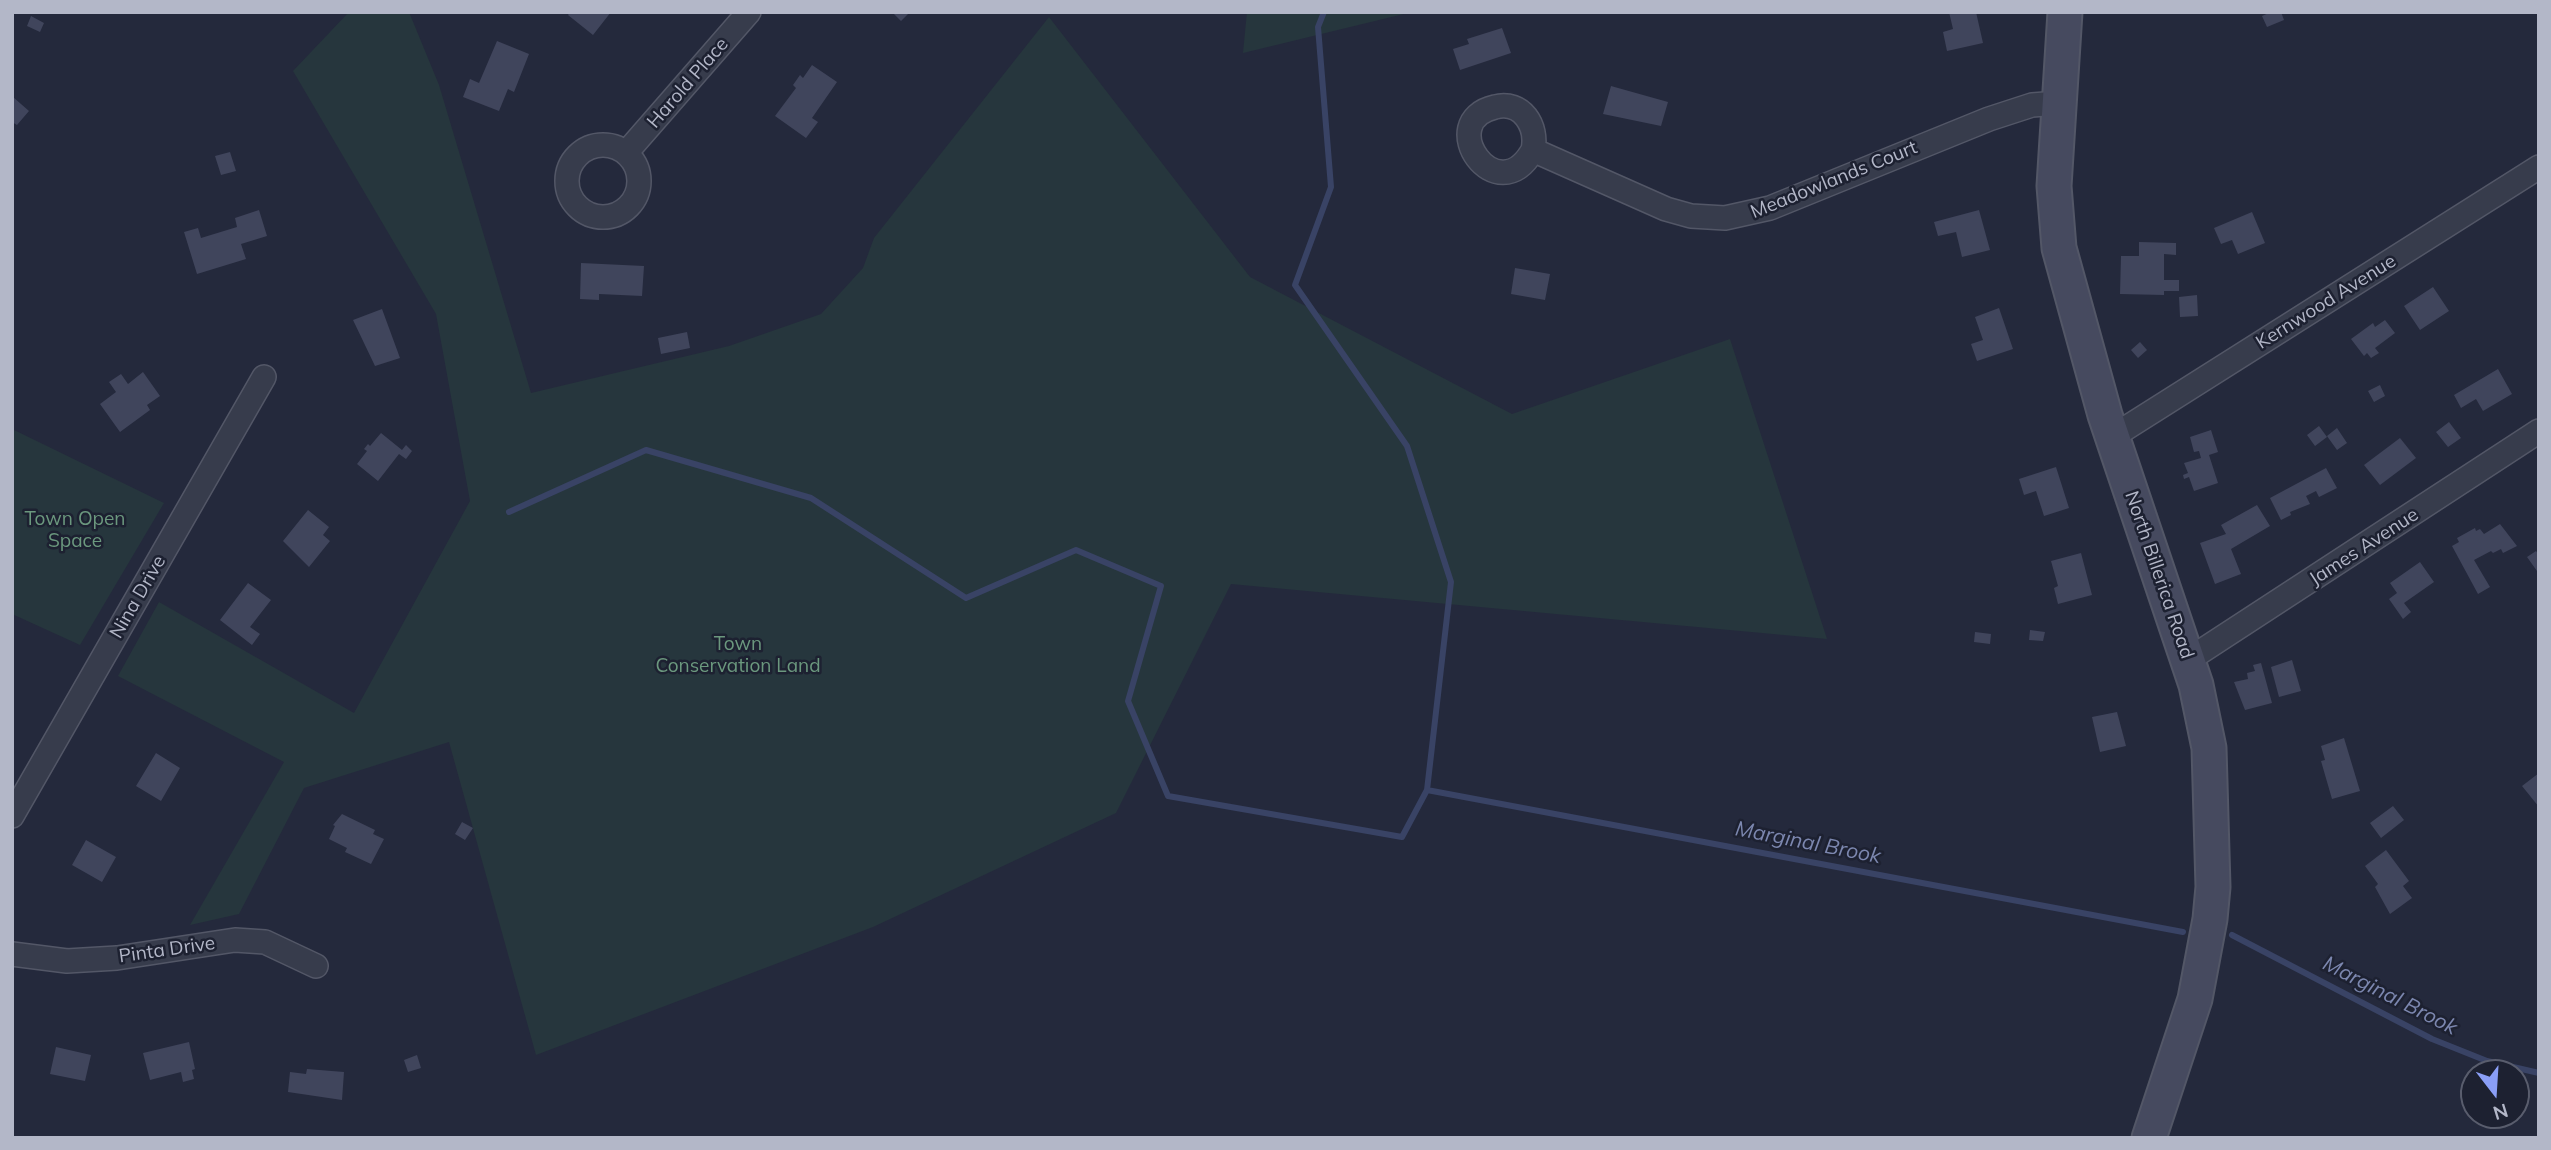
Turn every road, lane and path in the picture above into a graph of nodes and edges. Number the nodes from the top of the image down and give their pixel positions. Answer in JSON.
{"nodes":[{"id":1,"x":749,"y":12,"type":"edge"},
{"id":2,"x":2065,"y":12,"type":"edge"},
{"id":3,"x":2059,"y":103,"type":"junction"},
{"id":4,"x":1533,"y":150,"type":"dead end"},
{"id":5,"x":626,"y":153,"type":"dead end"},
{"id":6,"x":2539,"y":167,"type":"edge"},
{"id":7,"x":264,"y":377,"type":"dead end"},
{"id":8,"x":2539,"y":431,"type":"edge"},
{"id":9,"x":2112,"y":436,"type":"junction"},
{"id":10,"x":2188,"y":660,"type":"junction"},
{"id":11,"x":12,"y":816,"type":"edge"},
{"id":12,"x":12,"y":954,"type":"edge"},
{"id":13,"x":316,"y":966,"type":"dead end"},
{"id":14,"x":2149,"y":1138,"type":"edge"}],
"edges":[{"from":1,"to":5,"type":"street","name":"Harold Place"},
{"from":2,"to":3,"type":"main road","name":"North Billerica Road"},
{"from":3,"to":4,"type":"street","name":"Meadowlands Court"},
{"from":3,"to":9,"type":"main road","name":"North Billerica Road"},
{"from":6,"to":9,"type":"street","name":"Kernwood Avenue"},
{"from":7,"to":11,"type":"street","name":"Nina Drive"},
{"from":8,"to":10,"type":"street","name":"James Avenue"},
{"from":9,"to":10,"type":"main road","name":"North Billerica Road"},
{"from":10,"to":14,"type":"main road","name":"North Billerica Road"},
{"from":12,"to":13,"type":"street","name":"Pinta Drive"}]}
